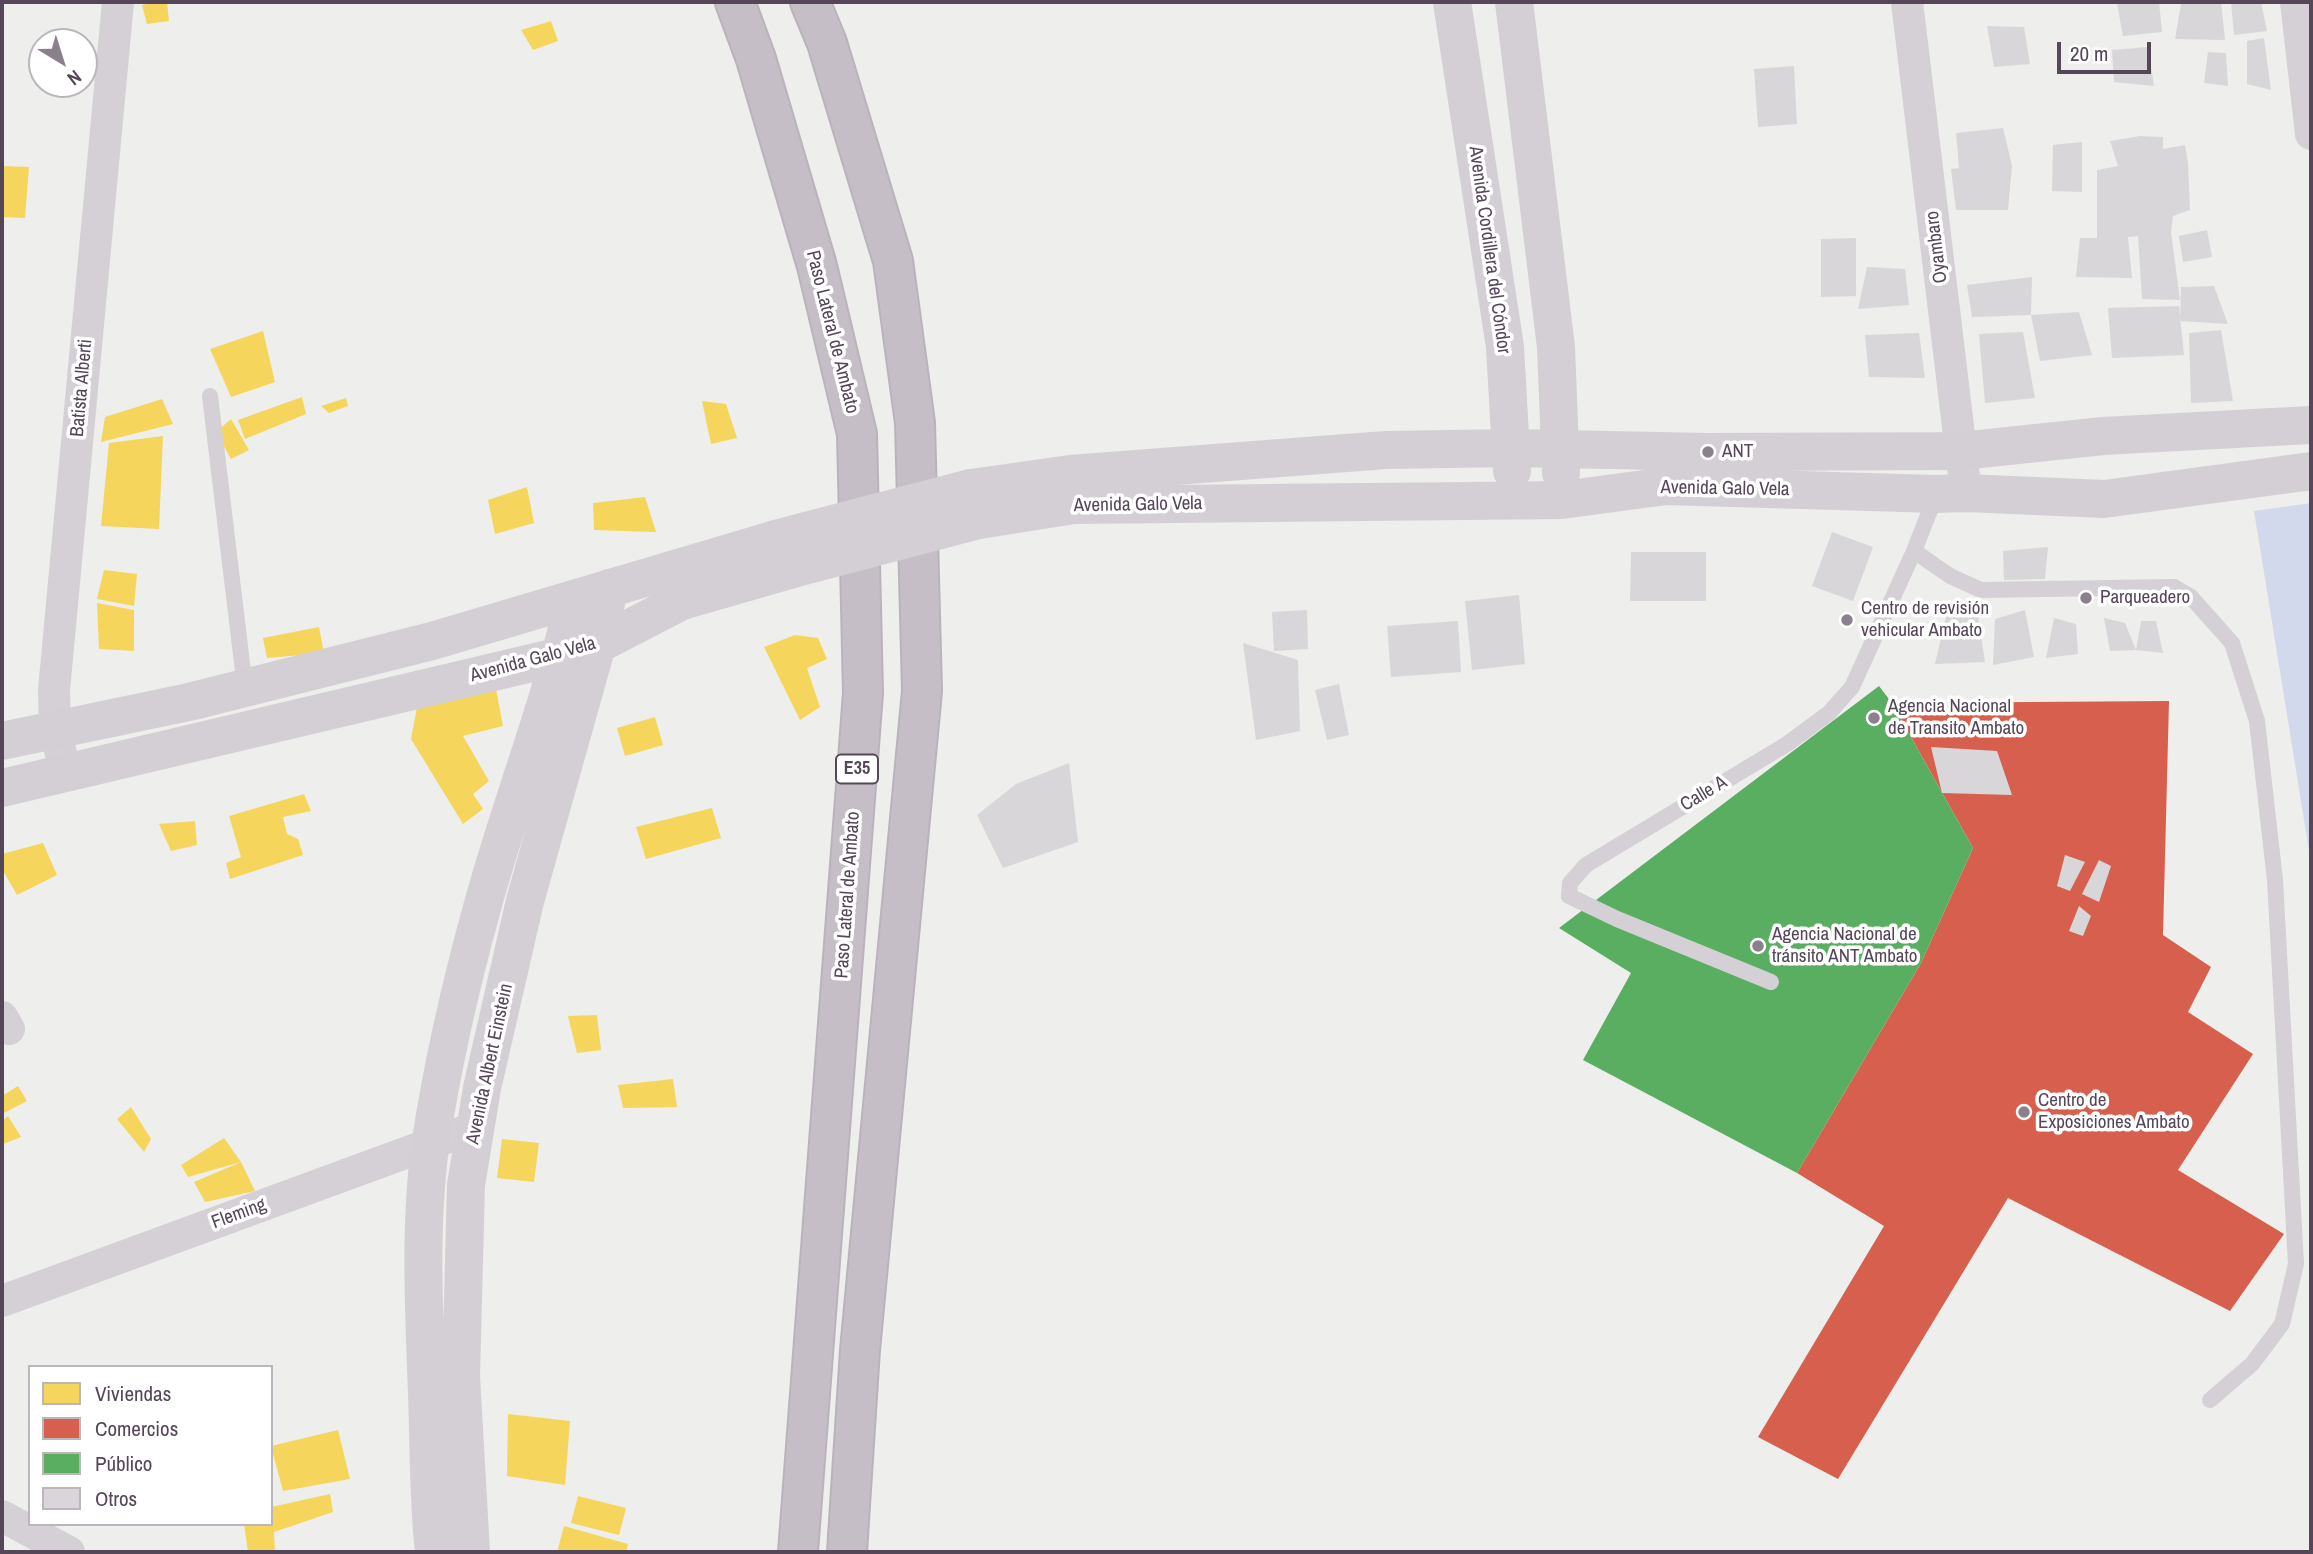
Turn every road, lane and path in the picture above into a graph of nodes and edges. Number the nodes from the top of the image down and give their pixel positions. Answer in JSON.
{"nodes":[{"id":1,"x":118,"y":2,"type":"edge"},
{"id":2,"x":735,"y":2,"type":"edge"},
{"id":3,"x":810,"y":2,"type":"edge"},
{"id":4,"x":1452,"y":2,"type":"edge"},
{"id":5,"x":1514,"y":2,"type":"edge"},
{"id":6,"x":1907,"y":2,"type":"edge"},
{"id":7,"x":2296,"y":2,"type":"edge"},
{"id":8,"x":2311,"y":134,"type":"edge"},
{"id":9,"x":210,"y":396,"type":"dead end"},
{"id":10,"x":2311,"y":425,"type":"edge"},
{"id":11,"x":1511,"y":448,"type":"junction"},
{"id":12,"x":1560,"y":449,"type":"junction"},
{"id":13,"x":1961,"y":451,"type":"junction"},
{"id":14,"x":2311,"y":471,"type":"edge"},
{"id":15,"x":1951,"y":493,"type":"junction"},
{"id":16,"x":1514,"y":500,"type":"junction"},
{"id":17,"x":1562,"y":500,"type":"junction"},
{"id":18,"x":975,"y":504,"type":"junction"},
{"id":19,"x":1913,"y":551,"type":"junction"},
{"id":20,"x":785,"y":554,"type":"junction"},
{"id":21,"x":591,"y":593,"type":"junction"},
{"id":22,"x":597,"y":645,"type":"junction"},
{"id":23,"x":561,"y":656,"type":"junction"},
{"id":24,"x":245,"y":688,"type":"junction"},
{"id":25,"x":55,"y":730,"type":"junction"},
{"id":26,"x":2,"y":741,"type":"edge"},
{"id":27,"x":66,"y":773,"type":"junction"},
{"id":28,"x":2,"y":788,"type":"edge"},
{"id":29,"x":1771,"y":982,"type":"dead end"},
{"id":30,"x":476,"y":1127,"type":"junction"},
{"id":31,"x":431,"y":1143,"type":"junction"},
{"id":32,"x":2,"y":1301,"type":"edge"},
{"id":33,"x":2210,"y":1400,"type":"dead end"},
{"id":34,"x":2,"y":1516,"type":"edge"},
{"id":35,"x":69,"y":1552,"type":"edge"},
{"id":36,"x":434,"y":1552,"type":"edge"},
{"id":37,"x":471,"y":1552,"type":"edge"},
{"id":38,"x":798,"y":1552,"type":"edge"},
{"id":39,"x":847,"y":1552,"type":"edge"}],
"edges":[{"from":1,"to":25,"type":"street","name":"Batista Alberti"},
{"from":2,"to":38,"type":"highway","name":"Paso Lateral de Ambato","number":"E35"},
{"from":3,"to":39,"type":"highway"},
{"from":4,"to":11,"type":"main road","name":"Avenida Cordillera del Cóndor"},
{"from":5,"to":12,"type":"main road"},
{"from":6,"to":13,"type":"street","name":"Oyambaro"},
{"from":7,"to":8,"type":"street"},
{"from":9,"to":24,"type":"lane"},
{"from":10,"to":13,"type":"main road","name":"Avenida Galo Vela"},
{"from":11,"to":12,"type":"main road","name":"Avenida Galo Vela"},
{"from":11,"to":16,"type":"main road","name":"Avenida Cordillera del Cóndor"},
{"from":11,"to":18,"type":"main road","name":"Avenida Galo Vela"},
{"from":12,"to":13,"type":"main road","name":"Avenida Galo Vela"},
{"from":12,"to":17,"type":"main road"},
{"from":13,"to":15,"type":"street","name":"Oyambaro"},
{"from":14,"to":15,"type":"main road","name":"Avenida Galo Vela"},
{"from":15,"to":17,"type":"main road","name":"Avenida Galo Vela"},
{"from":15,"to":19,"type":"lane","name":"Calle A"},
{"from":16,"to":17,"type":"main road","name":"Avenida Galo Vela"},
{"from":16,"to":18,"type":"main road","name":"Avenida Galo Vela"},
{"from":18,"to":20,"type":"main road","name":"Avenida Galo Vela","bridge":true},
{"from":19,"to":29,"type":"lane","name":"Calle A"},
{"from":19,"to":33,"type":"lane"},
{"from":20,"to":21,"type":"main road","name":"Avenida Galo Vela"},
{"from":20,"to":22,"type":"main road","name":"Avenida Galo Vela"},
{"from":21,"to":22,"type":"main road","name":"Avenida Albert Einstein"},
{"from":21,"to":23,"type":"main road"},
{"from":21,"to":24,"type":"main road","name":"Avenida Galo Vela"},
{"from":22,"to":23,"type":"main road","name":"Avenida Galo Vela"},
{"from":22,"to":30,"type":"main road","name":"Avenida Albert Einstein"},
{"from":23,"to":27,"type":"main road","name":"Avenida Galo Vela"},
{"from":23,"to":31,"type":"main road"},
{"from":24,"to":25,"type":"main road","name":"Avenida Galo Vela"},
{"from":25,"to":26,"type":"main road","name":"Avenida Galo Vela"},
{"from":25,"to":27,"type":"street","name":"Batista Alberti"},
{"from":27,"to":28,"type":"main road","name":"Avenida Galo Vela"},
{"from":30,"to":31,"type":"street","name":"Fleming"},
{"from":30,"to":37,"type":"main road","name":"Avenida Albert Einstein"},
{"from":31,"to":32,"type":"street","name":"Fleming"},
{"from":31,"to":36,"type":"main road"},
{"from":34,"to":35,"type":"street"}]}
